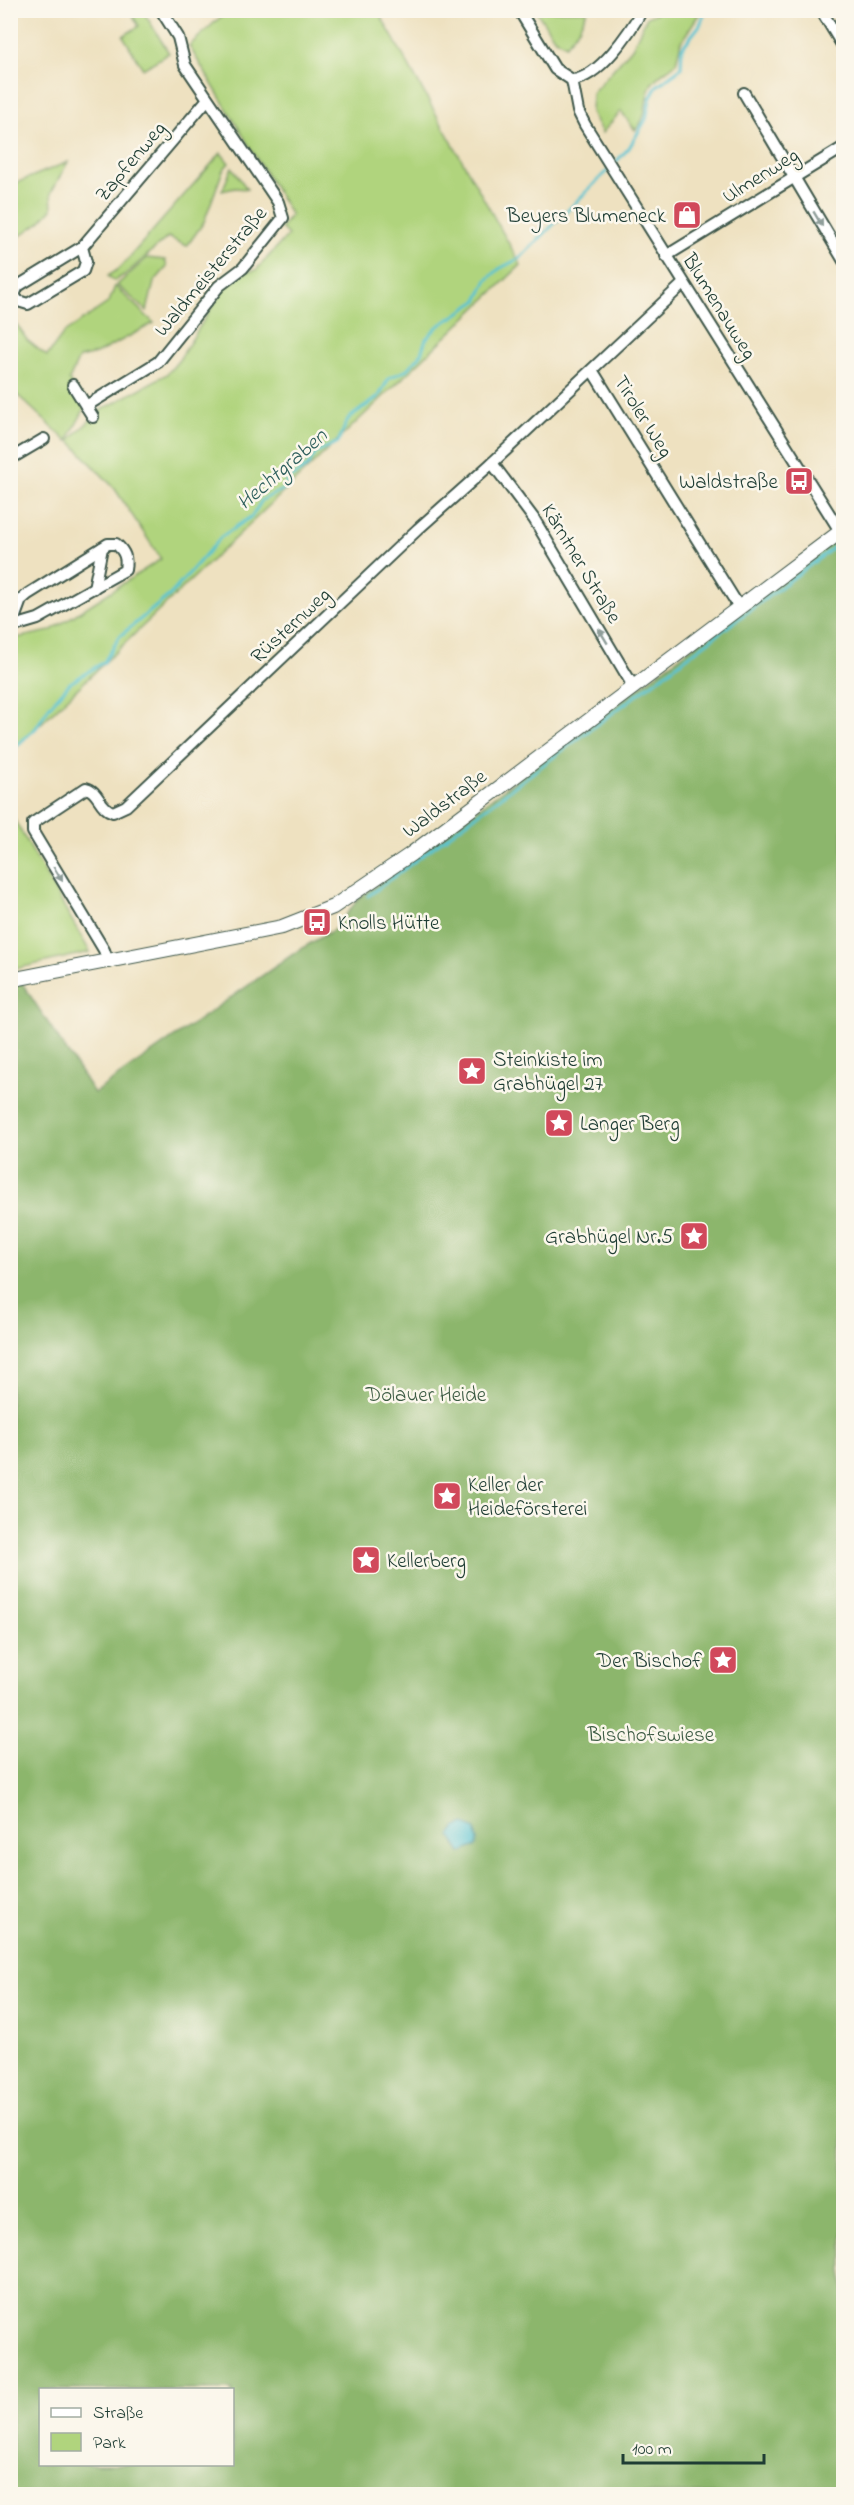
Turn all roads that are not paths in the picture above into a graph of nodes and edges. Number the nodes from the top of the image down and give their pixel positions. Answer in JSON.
{"nodes":[{"id":1,"x":160,"y":10,"type":"edge"},
{"id":2,"x":519,"y":10,"type":"edge"},
{"id":3,"x":642,"y":10,"type":"edge"},
{"id":4,"x":821,"y":10,"type":"edge"},
{"id":5,"x":843,"y":48,"type":"edge"},
{"id":6,"x":572,"y":80,"type":"junction"},
{"id":7,"x":744,"y":93,"type":"dead end"},
{"id":8,"x":207,"y":99,"type":"junction"},
{"id":9,"x":843,"y":147,"type":"edge"},
{"id":10,"x":793,"y":177,"type":"junction"},
{"id":11,"x":82,"y":247,"type":"junction"},
{"id":12,"x":666,"y":256,"type":"junction"},
{"id":13,"x":843,"y":261,"type":"edge"},
{"id":14,"x":683,"y":284,"type":"junction"},
{"id":15,"x":592,"y":370,"type":"junction"},
{"id":16,"x":73,"y":385,"type":"dead end"},
{"id":17,"x":86,"y":406,"type":"junction"},
{"id":18,"x":93,"y":417,"type":"dead end"},
{"id":19,"x":44,"y":439,"type":"dead end"},
{"id":20,"x":10,"y":459,"type":"edge"},
{"id":21,"x":492,"y":463,"type":"junction"},
{"id":22,"x":842,"y":530,"type":"edge"},
{"id":23,"x":102,"y":548,"type":"junction"},
{"id":24,"x":94,"y":588,"type":"junction"},
{"id":25,"x":739,"y":606,"type":"junction"},
{"id":26,"x":11,"y":627,"type":"edge"},
{"id":27,"x":633,"y":686,"type":"junction"},
{"id":28,"x":108,"y":962,"type":"junction"},
{"id":29,"x":10,"y":981,"type":"edge"}],
"edges":[{"from":1,"to":8,"type":"street","name":"Waldmeisterstraße"},
{"from":2,"to":6,"type":"street"},
{"from":3,"to":6,"type":"street"},
{"from":4,"to":5,"type":"street"},
{"from":6,"to":12,"type":"street","name":"Blumenauweg"},
{"from":7,"to":10,"type":"street"},
{"from":8,"to":11,"type":"street","name":"Zapfenweg"},
{"from":8,"to":17,"type":"street","name":"Waldmeisterstraße"},
{"from":9,"to":10,"type":"street","name":"Ulmenweg"},
{"from":10,"to":12,"type":"street","name":"Ulmenweg"},
{"from":10,"to":13,"type":"street","one_way":true},
{"from":11,"to":11,"type":"street","name":"Zapfenweg"},
{"from":12,"to":14,"type":"street","name":"Blumenauweg"},
{"from":14,"to":15,"type":"street","name":"Rüsternweg"},
{"from":14,"to":22,"type":"street","name":"Blumenauweg"},
{"from":15,"to":21,"type":"street","name":"Rüsternweg"},
{"from":15,"to":25,"type":"street","name":"Tiroler Weg"},
{"from":16,"to":17,"type":"street"},
{"from":17,"to":18,"type":"street"},
{"from":19,"to":20,"type":"street"},
{"from":27,"to":21,"type":"street","name":"Kärntner Straße","one_way":true},
{"from":21,"to":28,"type":"street","name":"Rüsternweg","one_way":true},
{"from":22,"to":25,"type":"main road","name":"Waldstraße"},
{"from":23,"to":24,"type":"street"},
{"from":23,"to":24,"type":"street"},
{"from":23,"to":26,"type":"street"},
{"from":24,"to":26,"type":"street"},
{"from":25,"to":27,"type":"main road","name":"Waldstraße"},
{"from":27,"to":28,"type":"main road","name":"Waldstraße"},
{"from":28,"to":29,"type":"main road","name":"Waldstraße"}]}
